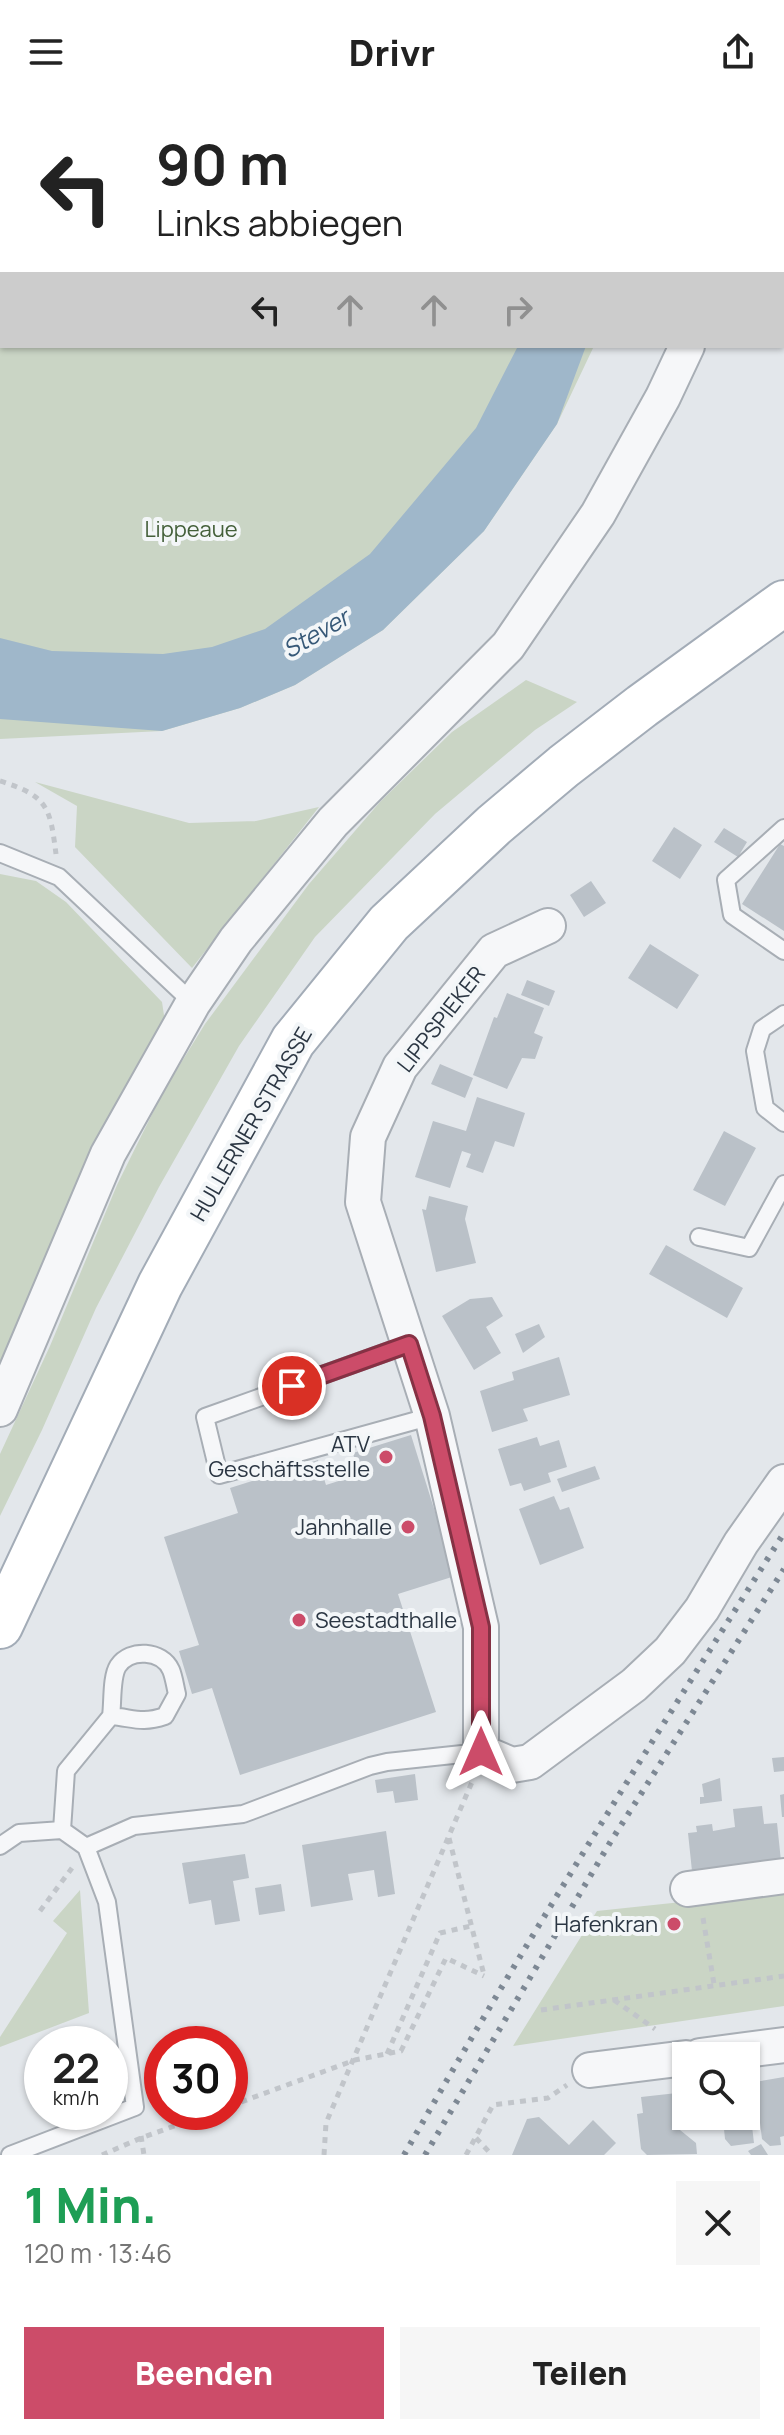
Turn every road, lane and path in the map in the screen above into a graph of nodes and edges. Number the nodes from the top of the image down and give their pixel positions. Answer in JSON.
{"nodes":[{"id":1,"x":686,"y":348,"type":"edge"},
{"id":2,"x":784,"y":603,"type":"edge"},
{"id":3,"x":0,"y":781,"type":"edge"},
{"id":4,"x":784,"y":828,"type":"edge"},
{"id":5,"x":0,"y":853,"type":"edge"},
{"id":6,"x":59,"y":877,"type":"junction"},
{"id":7,"x":548,"y":926,"type":"dead end"},
{"id":8,"x":784,"y":951,"type":"edge"},
{"id":9,"x":193,"y":1003,"type":"junction"},
{"id":10,"x":784,"y":1014,"type":"edge"},
{"id":11,"x":784,"y":1123,"type":"edge"},
{"id":12,"x":784,"y":1184,"type":"edge"},
{"id":13,"x":699,"y":1237,"type":"dead end"},
{"id":14,"x":409,"y":1344,"type":"junction"},
{"id":15,"x":0,"y":1409,"type":"edge"},
{"id":16,"x":432,"y":1416,"type":"junction"},
{"id":17,"x":784,"y":1482,"type":"edge"},
{"id":18,"x":0,"y":1626,"type":"edge"},
{"id":19,"x":111,"y":1716,"type":"junction"},
{"id":20,"x":481,"y":1752,"type":"junction"},
{"id":21,"x":62,"y":1830,"type":"junction"},
{"id":22,"x":449,"y":1838,"type":"junction"},
{"id":23,"x":0,"y":1846,"type":"edge"},
{"id":24,"x":86,"y":1847,"type":"junction"},
{"id":25,"x":784,"y":1876,"type":"edge"},
{"id":26,"x":688,"y":1889,"type":"dead end"},
{"id":27,"x":40,"y":1911,"type":"dead end"},
{"id":28,"x":471,"y":1926,"type":"junction"},
{"id":29,"x":704,"y":1928,"type":"dead end"},
{"id":30,"x":784,"y":1976,"type":"edge"},
{"id":31,"x":714,"y":1984,"type":"junction"},
{"id":32,"x":614,"y":1999,"type":"junction"},
{"id":33,"x":541,"y":2010,"type":"dead end"},
{"id":34,"x":651,"y":2027,"type":"dead end"},
{"id":35,"x":784,"y":2045,"type":"edge"},
{"id":36,"x":760,"y":2048,"type":"edge"},
{"id":37,"x":387,"y":2054,"type":"junction"},
{"id":38,"x":355,"y":2060,"type":"junction"},
{"id":39,"x":672,"y":2060,"type":"edge"},
{"id":40,"x":590,"y":2070,"type":"joint"},
{"id":41,"x":248,"y":2099,"type":"edge"},
{"id":42,"x":163,"y":2130,"type":"edge"},
{"id":43,"x":141,"y":2138,"type":"junction"},
{"id":44,"x":476,"y":2138,"type":"junction"},
{"id":45,"x":10,"y":2155,"type":"edge"},
{"id":46,"x":102,"y":2155,"type":"edge"},
{"id":47,"x":144,"y":2155,"type":"edge"},
{"id":48,"x":324,"y":2155,"type":"edge"},
{"id":49,"x":466,"y":2155,"type":"edge"},
{"id":50,"x":492,"y":2155,"type":"edge"}],
"edges":[{"from":1,"to":9,"type":"street"},
{"from":2,"to":18,"type":"main road","name":"HULLERNER STRASSE"},
{"from":3,"to":6,"type":"path"},
{"from":4,"to":8,"type":"lane"},
{"from":5,"to":6,"type":"lane"},
{"from":6,"to":9,"type":"lane"},
{"from":7,"to":14,"type":"street","name":"LIPPSPIEKER"},
{"from":9,"to":15,"type":"street"},
{"from":10,"to":11,"type":"lane"},
{"from":12,"to":13,"type":"lane"},
{"from":14,"to":16,"type":"street","name":"LIPPSPIEKER"},
{"from":14,"to":16,"type":"lane"},
{"from":16,"to":20,"type":"street","name":"LIPPSPIEKER"},
{"from":17,"to":20,"type":"street"},
{"from":19,"to":19,"type":"lane"},
{"from":19,"to":21,"type":"lane"},
{"from":20,"to":22,"type":"path"},
{"from":20,"to":24,"type":"lane"},
{"from":21,"to":23,"type":"lane"},
{"from":21,"to":24,"type":"lane"},
{"from":22,"to":28,"type":"path"},
{"from":22,"to":38,"type":"path"},
{"from":24,"to":27,"type":"path"},
{"from":24,"to":45,"type":"lane"},
{"from":25,"to":26,"type":"street"},
{"from":28,"to":37,"type":"path"},
{"from":28,"to":37,"type":"path"},
{"from":29,"to":31,"type":"path"},
{"from":30,"to":31,"type":"path"},
{"from":31,"to":32,"type":"path"},
{"from":32,"to":33,"type":"path"},
{"from":32,"to":34,"type":"path"},
{"from":35,"to":36,"type":"street"},
{"from":37,"to":38,"type":"path"},
{"from":38,"to":41,"type":"path"},
{"from":38,"to":48,"type":"path"},
{"from":39,"to":40,"type":"street"},
{"from":40,"to":44,"type":"path"},
{"from":42,"to":43,"type":"path"},
{"from":43,"to":46,"type":"path"},
{"from":43,"to":47,"type":"path"},
{"from":44,"to":49,"type":"path"},
{"from":44,"to":50,"type":"path"}]}
